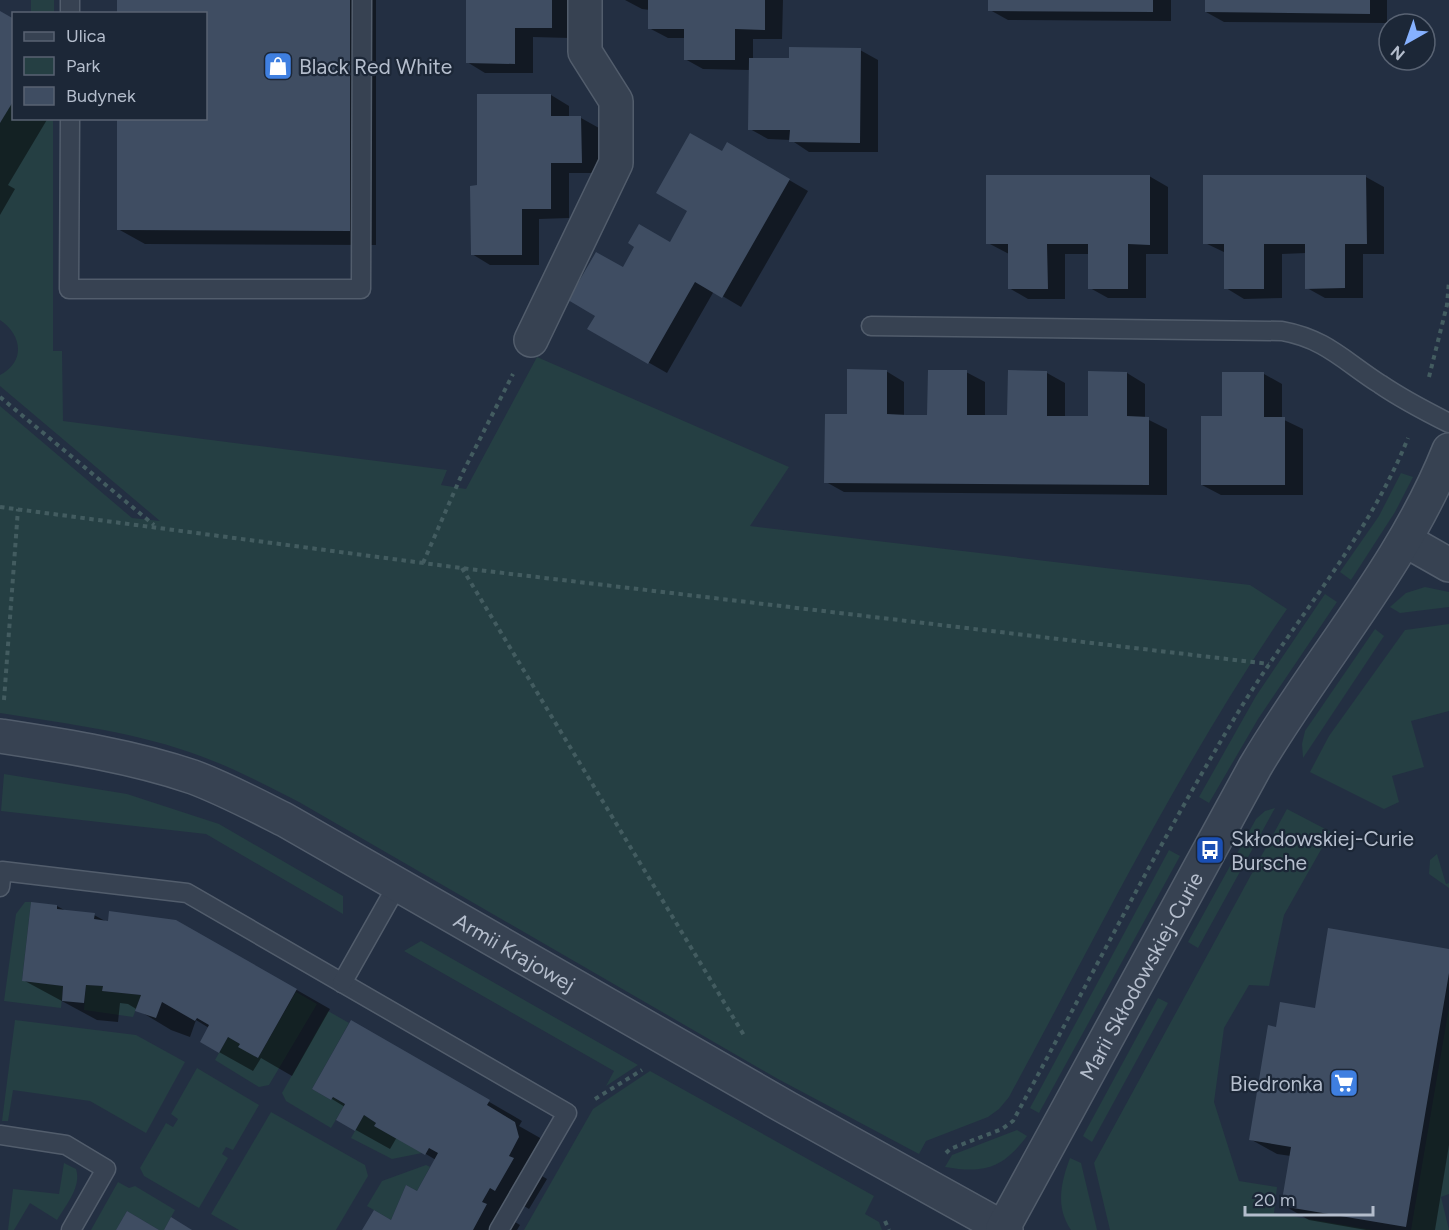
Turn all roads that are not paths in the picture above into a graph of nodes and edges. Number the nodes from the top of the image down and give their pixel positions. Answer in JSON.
{"nodes":[{"id":1,"x":362,"y":0,"type":"edge"},
{"id":2,"x":585,"y":0,"type":"edge"},
{"id":3,"x":70,"y":120,"type":"edge"},
{"id":4,"x":871,"y":326,"type":"dead end"},
{"id":5,"x":531,"y":340,"type":"road end"},
{"id":6,"x":1449,"y":423,"type":"edge"},
{"id":7,"x":1449,"y":450,"type":"edge"},
{"id":8,"x":1406,"y":540,"type":"junction"},
{"id":9,"x":1449,"y":565,"type":"edge"},
{"id":10,"x":0,"y":736,"type":"edge"},
{"id":11,"x":398,"y":884,"type":"junction"},
{"id":12,"x":0,"y":887,"type":"edge"},
{"id":13,"x":342,"y":983,"type":"junction"},
{"id":14,"x":0,"y":1135,"type":"edge"},
{"id":15,"x":1005,"y":1229,"type":"edge"},
{"id":16,"x":71,"y":1230,"type":"edge"},
{"id":17,"x":499,"y":1230,"type":"edge"}],
"edges":[{"from":1,"to":3,"type":"lane"},
{"from":2,"to":5,"type":"street"},
{"from":4,"to":6,"type":"lane"},
{"from":7,"to":8,"type":"street","name":"Marii Skłodowskiej-Curie"},
{"from":8,"to":9,"type":"street"},
{"from":8,"to":15,"type":"street","name":"Marii Skłodowskiej-Curie"},
{"from":10,"to":11,"type":"street","name":"Armii Krajowej"},
{"from":11,"to":13,"type":"lane"},
{"from":11,"to":15,"type":"street","name":"Armii Krajowej"},
{"from":12,"to":13,"type":"lane"},
{"from":13,"to":17,"type":"lane"},
{"from":14,"to":16,"type":"lane"}]}
